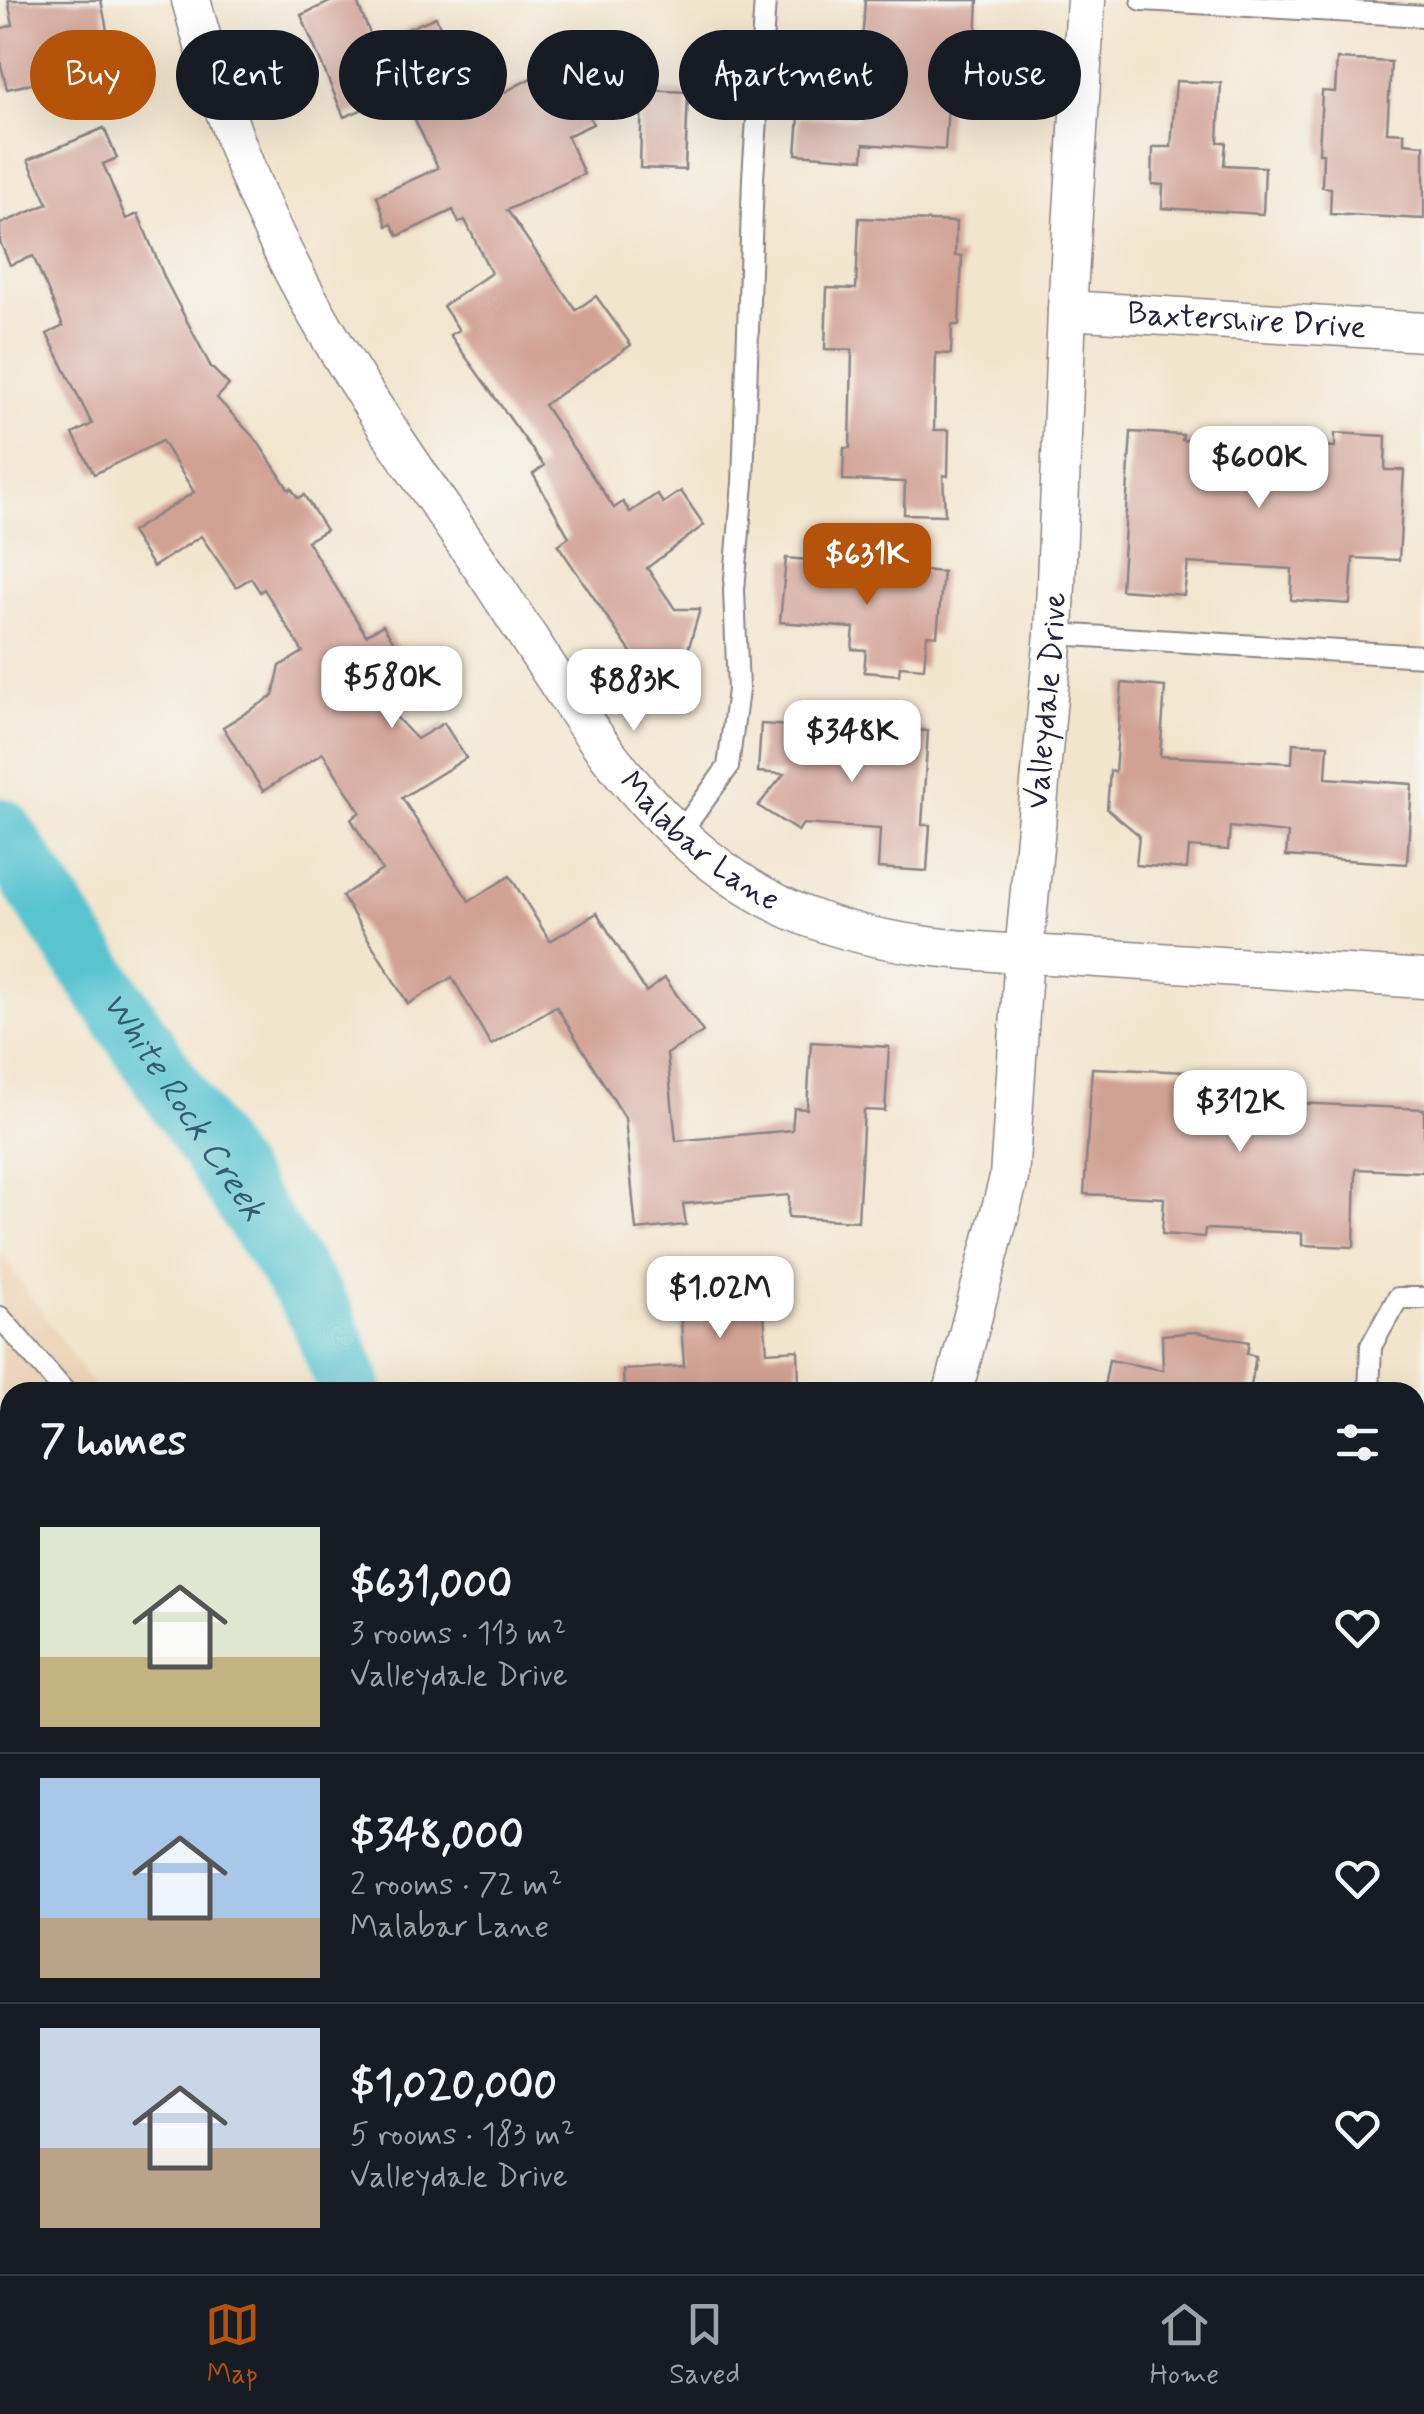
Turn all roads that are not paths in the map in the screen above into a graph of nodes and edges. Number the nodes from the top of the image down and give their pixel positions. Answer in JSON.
{"nodes":[{"id":1,"x":191,"y":0,"type":"edge"},
{"id":2,"x":765,"y":0,"type":"edge"},
{"id":3,"x":1086,"y":0,"type":"edge"},
{"id":4,"x":1142,"y":0,"type":"edge"},
{"id":5,"x":1424,"y":16,"type":"edge"},
{"id":6,"x":1067,"y":310,"type":"junction"},
{"id":7,"x":1424,"y":332,"type":"edge"},
{"id":8,"x":1054,"y":634,"type":"junction"},
{"id":9,"x":1424,"y":656,"type":"edge"},
{"id":10,"x":678,"y":836,"type":"junction"},
{"id":11,"x":1024,"y":954,"type":"junction"},
{"id":12,"x":1424,"y":979,"type":"edge"},
{"id":13,"x":1424,"y":1298,"type":"edge"},
{"id":14,"x":0,"y":1317,"type":"edge"},
{"id":15,"x":56,"y":1382,"type":"edge"},
{"id":16,"x":956,"y":1382,"type":"edge"},
{"id":17,"x":1369,"y":1382,"type":"edge"}],
"edges":[{"from":1,"to":10,"type":"street","name":"Malabar Lane"},
{"from":2,"to":10,"type":"lane"},
{"from":3,"to":6,"type":"street","name":"Valleydale Drive"},
{"from":4,"to":5,"type":"lane"},
{"from":6,"to":7,"type":"street","name":"Baxtershire Drive"},
{"from":6,"to":8,"type":"street","name":"Valleydale Drive"},
{"from":8,"to":9,"type":"lane"},
{"from":8,"to":11,"type":"street","name":"Valleydale Drive"},
{"from":10,"to":11,"type":"street","name":"Malabar Lane"},
{"from":11,"to":12,"type":"street","name":"Malabar Lane"},
{"from":11,"to":16,"type":"street","name":"Valleydale Drive"},
{"from":13,"to":17,"type":"lane"},
{"from":14,"to":15,"type":"lane"}]}
